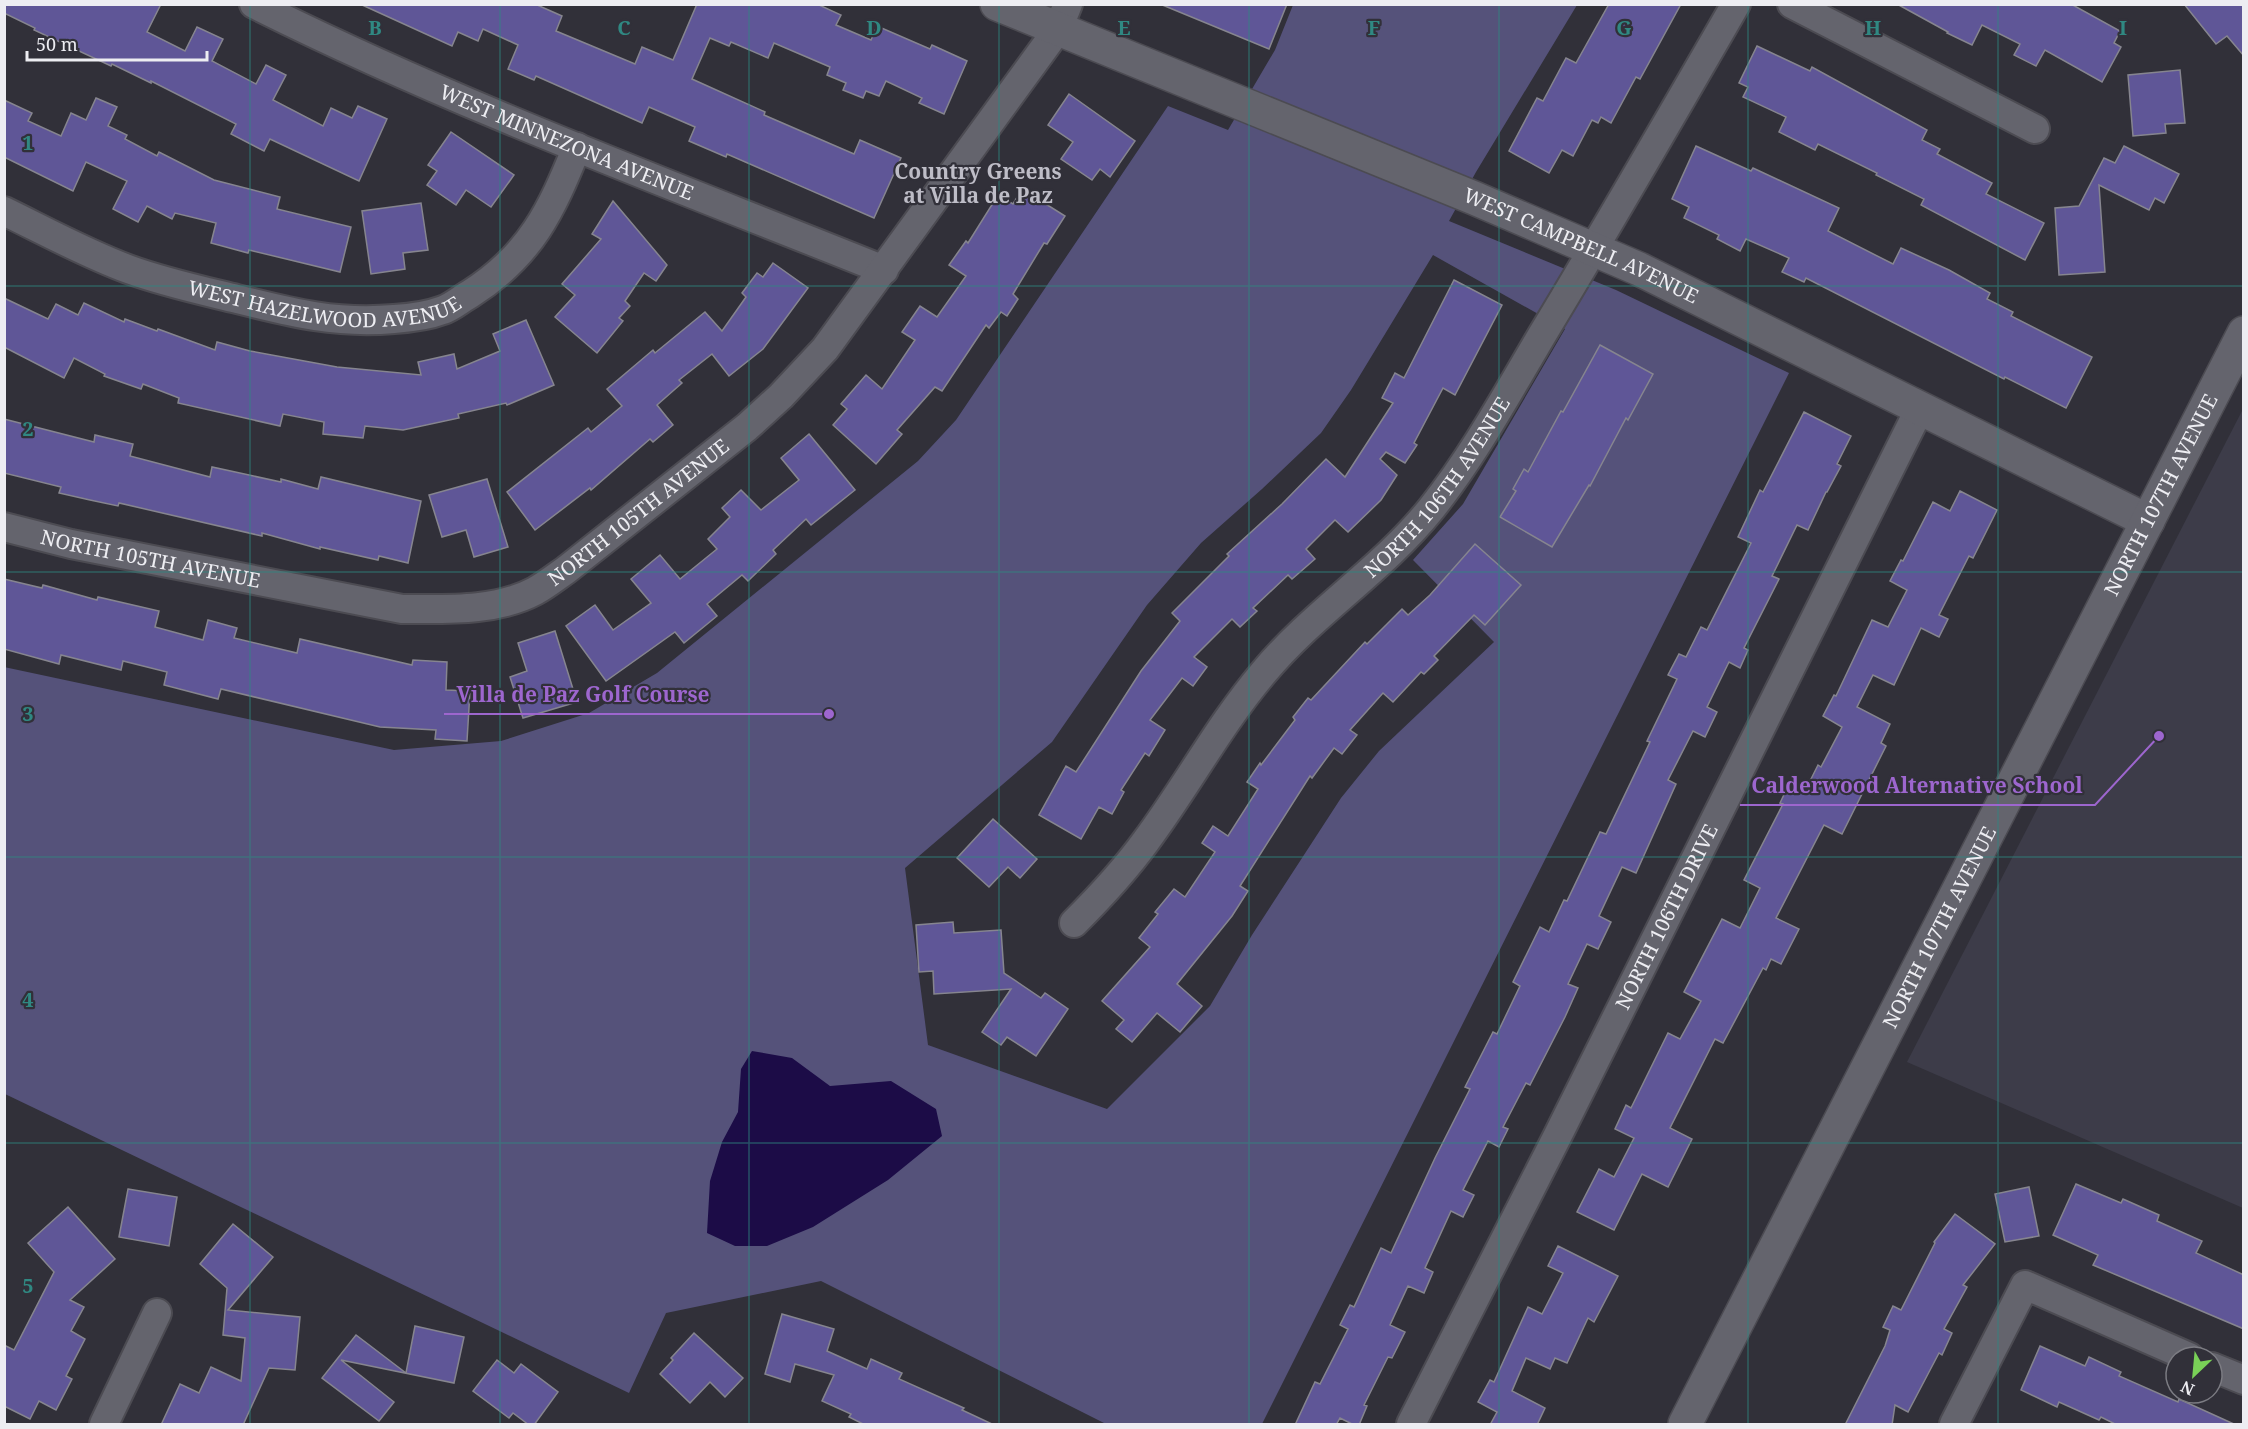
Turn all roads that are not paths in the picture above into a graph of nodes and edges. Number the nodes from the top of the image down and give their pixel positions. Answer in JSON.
{"nodes":[{"id":1,"x":254,"y":4,"type":"edge"},
{"id":2,"x":997,"y":4,"type":"edge"},
{"id":3,"x":1736,"y":4,"type":"edge"},
{"id":4,"x":1792,"y":4,"type":"edge"},
{"id":5,"x":1063,"y":17,"type":"edge"},
{"id":6,"x":2035,"y":129,"type":"dead end"},
{"id":7,"x":577,"y":147,"type":"junction"},
{"id":8,"x":4,"y":211,"type":"edge"},
{"id":9,"x":1594,"y":249,"type":"junction"},
{"id":10,"x":884,"y":270,"type":"junction"},
{"id":11,"x":2244,"y":333,"type":"edge"},
{"id":12,"x":1920,"y":408,"type":"junction"},
{"id":13,"x":2148,"y":521,"type":"junction"},
{"id":14,"x":4,"y":527,"type":"edge"},
{"id":15,"x":1074,"y":922,"type":"dead end"},
{"id":16,"x":157,"y":1313,"type":"dead end"},
{"id":17,"x":2164,"y":1346,"type":"edge"},
{"id":18,"x":2224,"y":1372,"type":"edge"},
{"id":19,"x":2244,"y":1380,"type":"edge"},
{"id":20,"x":104,"y":1425,"type":"edge"},
{"id":21,"x":1411,"y":1425,"type":"edge"},
{"id":22,"x":1685,"y":1425,"type":"edge"},
{"id":23,"x":1954,"y":1425,"type":"edge"}],
"edges":[{"from":1,"to":7,"type":"street","name":"WEST MINNEZONA AVENUE"},
{"from":2,"to":5,"type":"street","name":"WEST CAMPBELL AVENUE"},
{"from":3,"to":9,"type":"street","name":"NORTH 106TH AVENUE"},
{"from":4,"to":6,"type":"street"},
{"from":5,"to":9,"type":"street","name":"WEST CAMPBELL AVENUE"},
{"from":5,"to":10,"type":"street","name":"NORTH 105TH AVENUE"},
{"from":7,"to":8,"type":"street","name":"WEST HAZELWOOD AVENUE"},
{"from":7,"to":10,"type":"street","name":"WEST MINNEZONA AVENUE"},
{"from":9,"to":12,"type":"street","name":"WEST CAMPBELL AVENUE"},
{"from":9,"to":15,"type":"street","name":"NORTH 106TH AVENUE"},
{"from":10,"to":14,"type":"street","name":"NORTH 105TH AVENUE"},
{"from":11,"to":13,"type":"street","name":"NORTH 107TH AVENUE"},
{"from":12,"to":13,"type":"street","name":"WEST CAMPBELL AVENUE"},
{"from":12,"to":21,"type":"street","name":"NORTH 106TH DRIVE"},
{"from":13,"to":22,"type":"street","name":"NORTH 107TH AVENUE"},
{"from":16,"to":20,"type":"street"},
{"from":17,"to":23,"type":"street"},
{"from":18,"to":19,"type":"street"}]}
